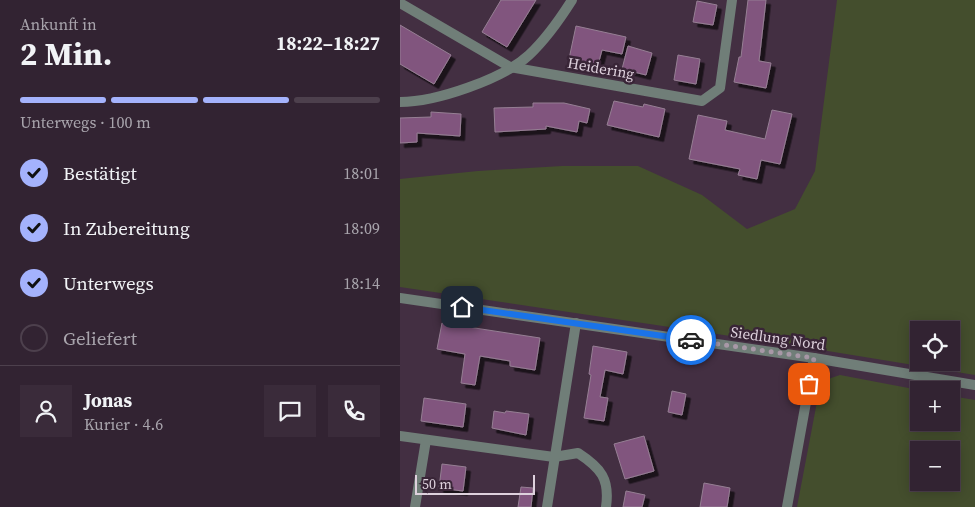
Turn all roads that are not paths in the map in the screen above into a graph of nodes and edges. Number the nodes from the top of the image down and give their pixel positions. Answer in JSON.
{"nodes":[{"id":1,"x":572,"y":0,"type":"edge"},
{"id":2,"x":732,"y":0,"type":"edge"},
{"id":3,"x":400,"y":3,"type":"edge"},
{"id":4,"x":510,"y":67,"type":"junction"},
{"id":5,"x":400,"y":102,"type":"edge"},
{"id":6,"x":400,"y":298,"type":"edge"},
{"id":7,"x":576,"y":323,"type":"junction"},
{"id":8,"x":814,"y":358,"type":"junction"},
{"id":9,"x":975,"y":385,"type":"edge"},
{"id":10,"x":400,"y":436,"type":"edge"},
{"id":11,"x":426,"y":440,"type":"junction"},
{"id":12,"x":554,"y":457,"type":"junction"},
{"id":13,"x":415,"y":507,"type":"edge"},
{"id":14,"x":547,"y":507,"type":"edge"},
{"id":15,"x":606,"y":507,"type":"edge"},
{"id":16,"x":787,"y":507,"type":"edge"}],
"edges":[{"from":1,"to":4,"type":"street"},
{"from":2,"to":4,"type":"street","name":"Heidering"},
{"from":3,"to":4,"type":"street","name":"Heidering"},
{"from":4,"to":5,"type":"street"},
{"from":6,"to":7,"type":"street","name":"Siedlung Nord"},
{"from":7,"to":8,"type":"street","name":"Siedlung Nord"},
{"from":7,"to":12,"type":"street"},
{"from":8,"to":9,"type":"street","name":"Siedlung Nord"},
{"from":8,"to":16,"type":"street"},
{"from":10,"to":11,"type":"street"},
{"from":11,"to":12,"type":"street"},
{"from":11,"to":13,"type":"street"},
{"from":12,"to":14,"type":"street"},
{"from":12,"to":15,"type":"street"}]}
